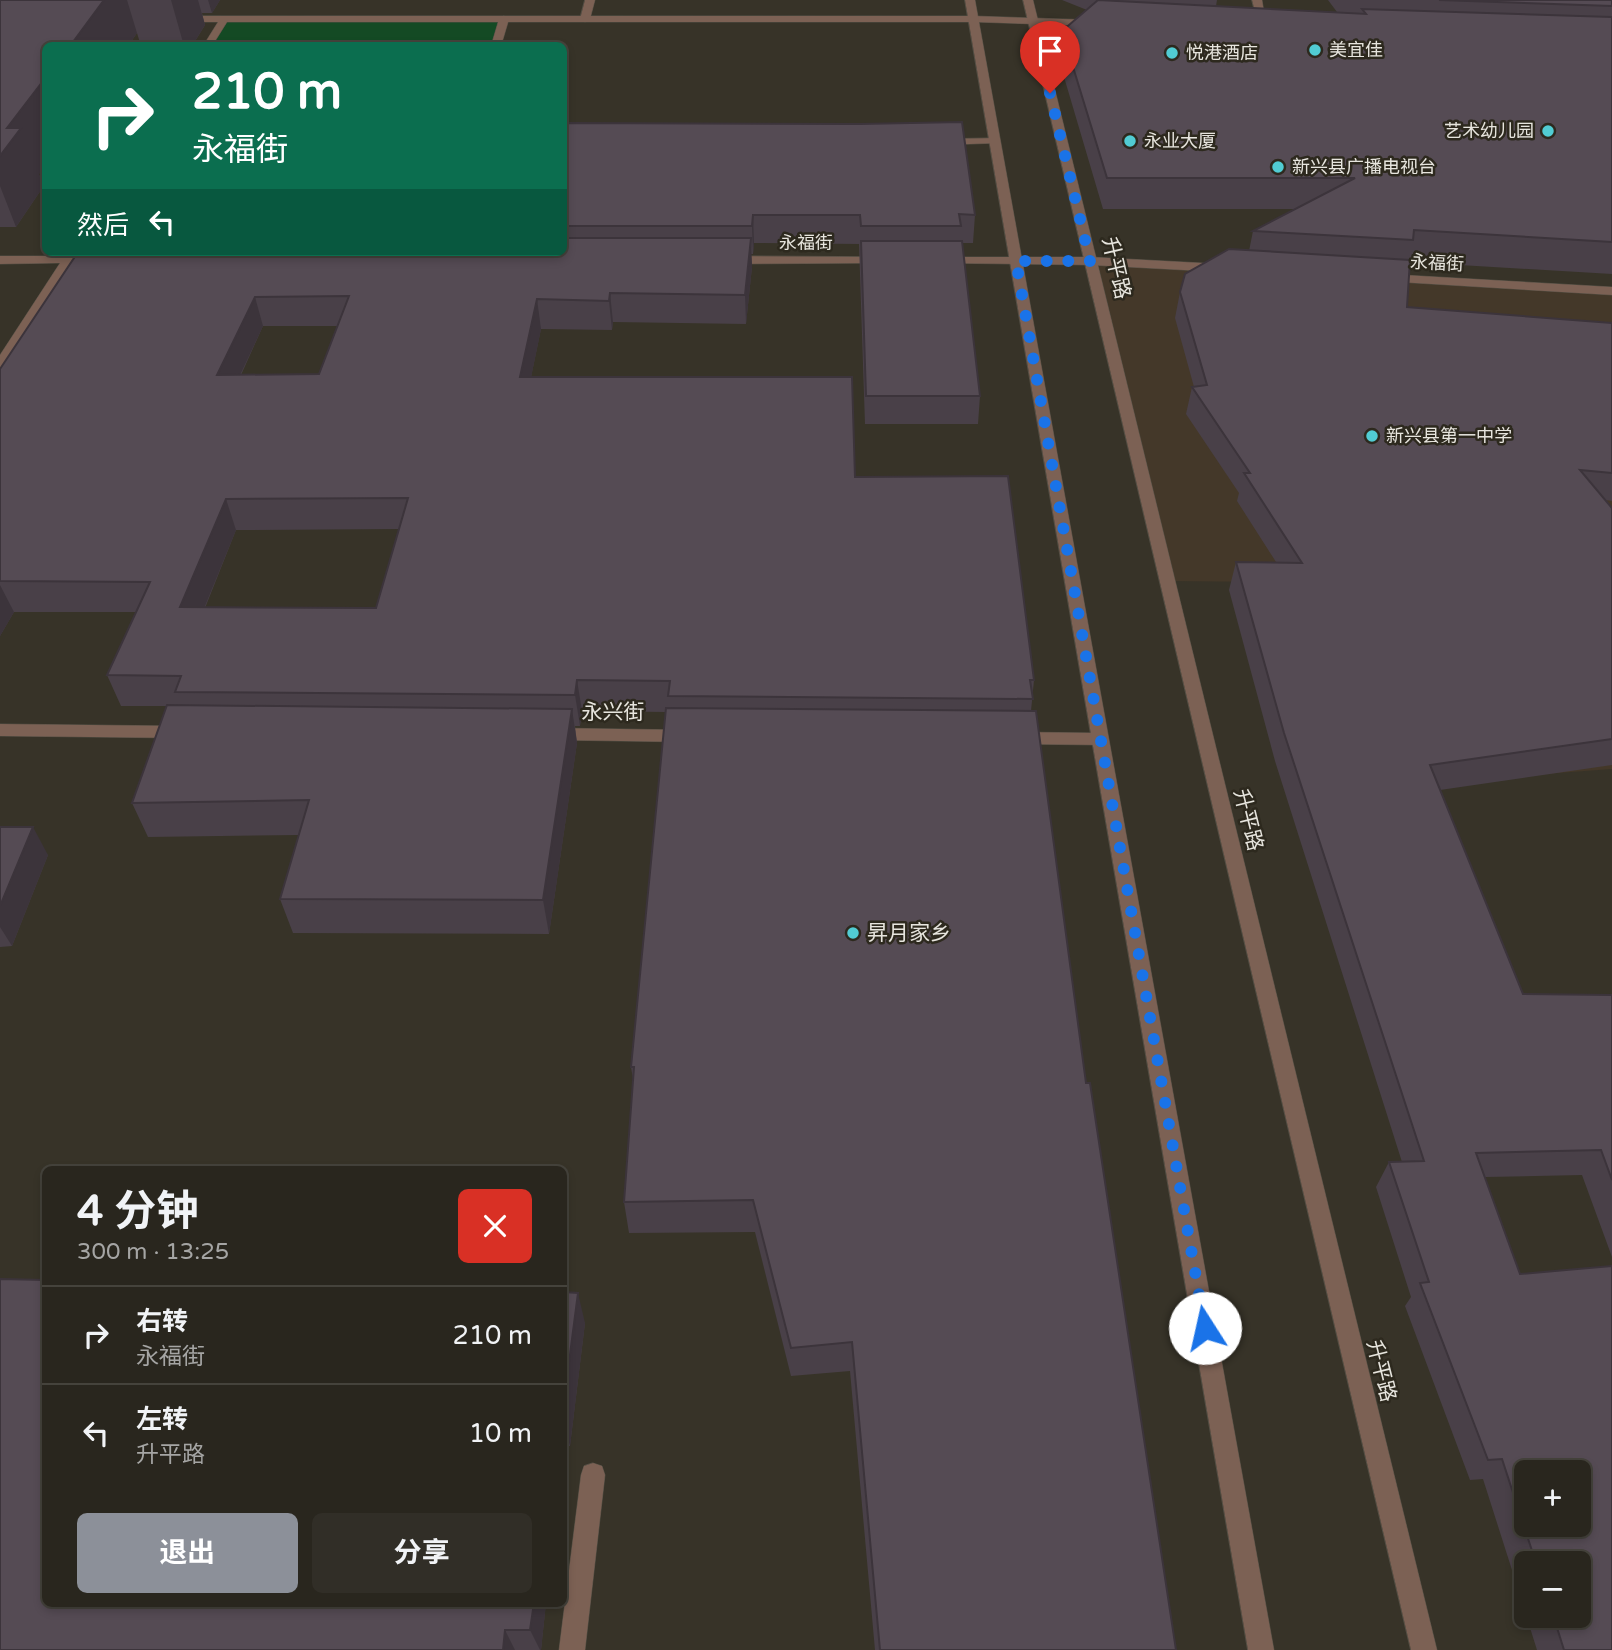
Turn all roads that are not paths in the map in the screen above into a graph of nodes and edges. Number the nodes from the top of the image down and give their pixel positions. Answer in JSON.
{"nodes":[{"id":1,"x":590,"y":0,"type":"edge"},
{"id":2,"x":970,"y":0,"type":"edge"},
{"id":3,"x":1028,"y":0,"type":"edge"},
{"id":4,"x":1257,"y":0,"type":"edge"},
{"id":5,"x":172,"y":19,"type":"dead end"},
{"id":6,"x":225,"y":19,"type":"junction"},
{"id":7,"x":504,"y":19,"type":"junction"},
{"id":8,"x":585,"y":19,"type":"junction"},
{"id":9,"x":974,"y":19,"type":"junction"},
{"id":10,"x":1033,"y":20,"type":"junction"},
{"id":11,"x":1101,"y":23,"type":"edge"},
{"id":12,"x":1250,"y":28,"type":"edge"},
{"id":13,"x":1264,"y":28,"type":"junction"},
{"id":14,"x":1276,"y":29,"type":"edge"},
{"id":15,"x":210,"y":42,"type":"edge"},
{"id":16,"x":497,"y":42,"type":"edge"},
{"id":17,"x":995,"y":141,"type":"junction"},
{"id":18,"x":925,"y":142,"type":"edge"},
{"id":19,"x":70,"y":256,"type":"edge"},
{"id":20,"x":0,"y":260,"type":"edge"},
{"id":21,"x":110,"y":260,"type":"edge"},
{"id":22,"x":710,"y":260,"type":"edge"},
{"id":23,"x":891,"y":261,"type":"edge"},
{"id":24,"x":933,"y":261,"type":"edge"},
{"id":25,"x":1016,"y":261,"type":"junction"},
{"id":26,"x":1090,"y":261,"type":"junction"},
{"id":27,"x":1241,"y":270,"type":"edge"},
{"id":28,"x":1379,"y":278,"type":"edge"},
{"id":29,"x":1612,"y":291,"type":"edge"},
{"id":30,"x":0,"y":365,"type":"edge"},
{"id":31,"x":0,"y":730,"type":"edge"},
{"id":32,"x":195,"y":732,"type":"edge"},
{"id":33,"x":543,"y":734,"type":"edge"},
{"id":34,"x":710,"y":736,"type":"edge"},
{"id":35,"x":1003,"y":738,"type":"edge"},
{"id":36,"x":1100,"y":739,"type":"junction"},
{"id":37,"x":593,"y":1475,"type":"dead end"},
{"id":38,"x":572,"y":1650,"type":"edge"},
{"id":39,"x":1262,"y":1650,"type":"edge"},
{"id":40,"x":1424,"y":1650,"type":"edge"}],
"edges":[{"from":1,"to":8,"type":"street"},
{"from":2,"to":9,"type":"street"},
{"from":3,"to":10,"type":"street","name":"升平路"},
{"from":4,"to":13,"type":"street"},
{"from":5,"to":6,"type":"street"},
{"from":6,"to":7,"type":"street"},
{"from":6,"to":15,"type":"street"},
{"from":7,"to":8,"type":"street"},
{"from":7,"to":16,"type":"street"},
{"from":8,"to":9,"type":"street"},
{"from":9,"to":10,"type":"street"},
{"from":9,"to":17,"type":"street"},
{"from":10,"to":11,"type":"street"},
{"from":10,"to":26,"type":"street","name":"升平路"},
{"from":12,"to":13,"type":"street"},
{"from":13,"to":14,"type":"street"},
{"from":17,"to":18,"type":"street"},
{"from":17,"to":25,"type":"street"},
{"from":19,"to":20,"type":"street"},
{"from":19,"to":21,"type":"street"},
{"from":19,"to":30,"type":"street"},
{"from":22,"to":23,"type":"street","name":"永福街"},
{"from":24,"to":25,"type":"street"},
{"from":25,"to":26,"type":"street"},
{"from":25,"to":36,"type":"street"},
{"from":26,"to":27,"type":"street"},
{"from":26,"to":40,"type":"street","name":"升平路"},
{"from":28,"to":29,"type":"street","name":"永福街"},
{"from":31,"to":32,"type":"street"},
{"from":33,"to":34,"type":"street","name":"永兴街"},
{"from":35,"to":36,"type":"street"},
{"from":36,"to":39,"type":"street"},
{"from":37,"to":38,"type":"street"}]}
